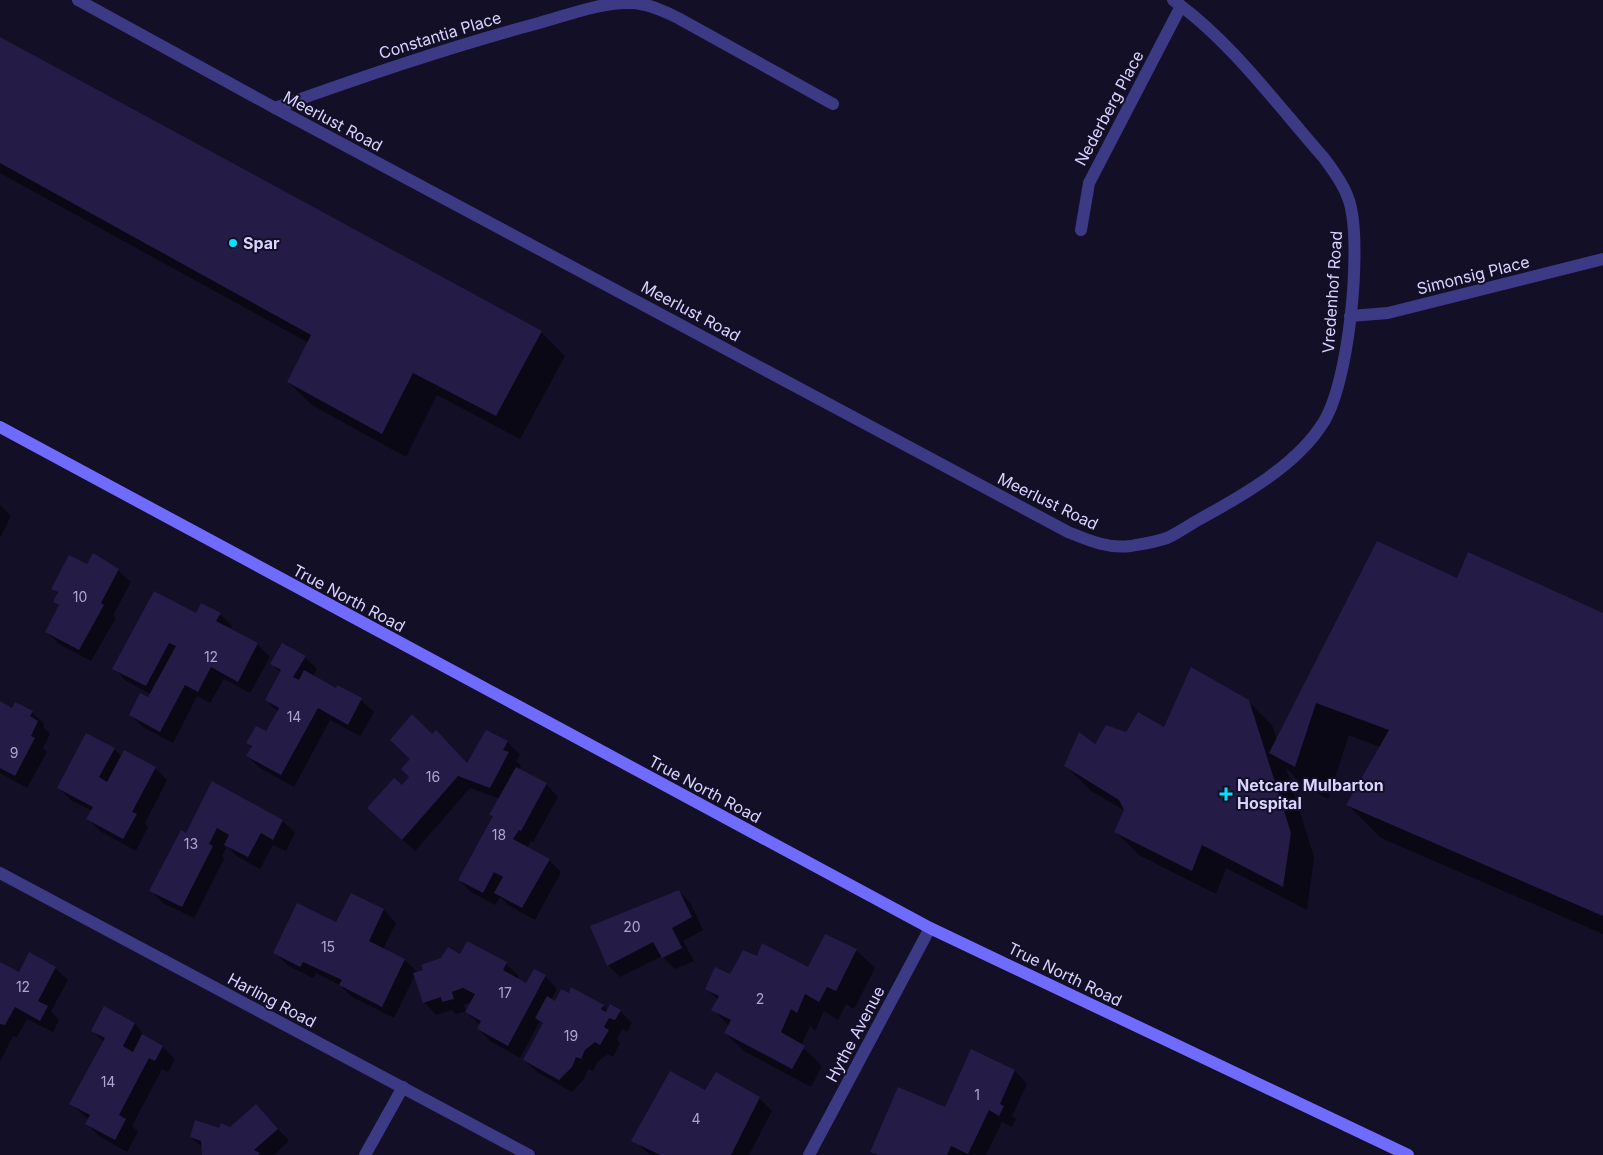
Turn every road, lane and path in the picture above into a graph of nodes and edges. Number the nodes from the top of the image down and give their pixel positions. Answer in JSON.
{"nodes":[{"id":1,"x":78,"y":0,"type":"edge"},
{"id":2,"x":1177,"y":3,"type":"edge"},
{"id":3,"x":833,"y":104,"type":"dead end"},
{"id":4,"x":275,"y":108,"type":"junction"},
{"id":5,"x":1081,"y":230,"type":"dead end"},
{"id":6,"x":1603,"y":259,"type":"edge"},
{"id":7,"x":1350,"y":316,"type":"junction"},
{"id":8,"x":0,"y":427,"type":"edge"},
{"id":9,"x":1292,"y":460,"type":"joint"},
{"id":10,"x":0,"y":873,"type":"edge"},
{"id":11,"x":930,"y":928,"type":"junction"},
{"id":12,"x":403,"y":1087,"type":"junction"},
{"id":13,"x":365,"y":1155,"type":"edge"},
{"id":14,"x":529,"y":1155,"type":"edge"},
{"id":15,"x":809,"y":1155,"type":"edge"},
{"id":16,"x":1408,"y":1155,"type":"edge"}],
"edges":[{"from":1,"to":4,"type":"street","name":"Meerlust Road"},
{"from":2,"to":5,"type":"street","name":"Nederberg Place"},
{"from":2,"to":7,"type":"street","name":"Vredenhof Road"},
{"from":3,"to":4,"type":"street","name":"Constantia Place"},
{"from":4,"to":9,"type":"street","name":"Meerlust Road"},
{"from":6,"to":7,"type":"street","name":"Simonsig Place"},
{"from":7,"to":9,"type":"street","name":"Vredenhof Road"},
{"from":8,"to":11,"type":"main road","name":"True North Road"},
{"from":10,"to":12,"type":"street","name":"Harling Road"},
{"from":11,"to":15,"type":"street","name":"Hythe Avenue"},
{"from":11,"to":16,"type":"main road","name":"True North Road"},
{"from":12,"to":13,"type":"street"},
{"from":12,"to":14,"type":"street","name":"Harling Road"}]}
